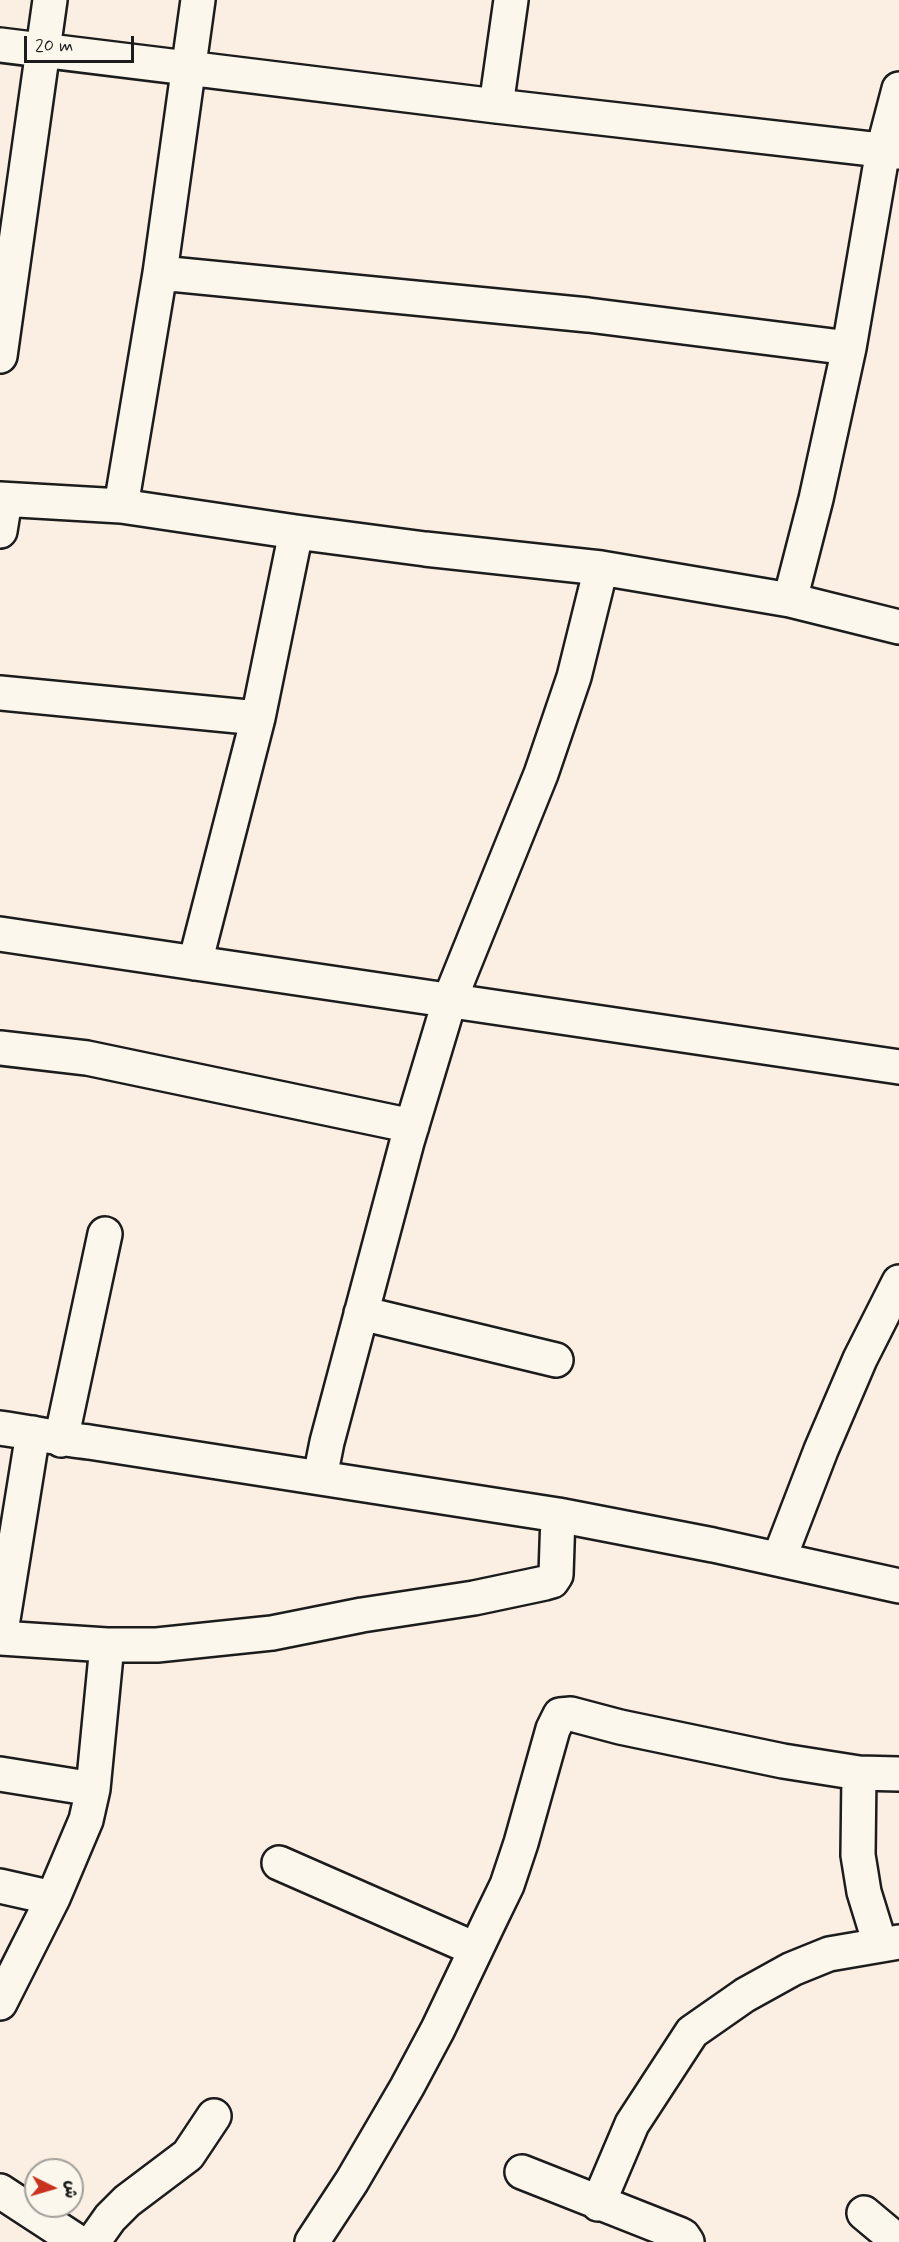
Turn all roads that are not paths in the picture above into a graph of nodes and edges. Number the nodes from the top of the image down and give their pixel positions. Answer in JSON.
{"nodes":[{"id":1,"x":50,"y":0,"type":"edge"},
{"id":2,"x":198,"y":0,"type":"edge"},
{"id":3,"x":511,"y":0,"type":"edge"},
{"id":4,"x":0,"y":45,"type":"edge"},
{"id":5,"x":44,"y":51,"type":"junction"},
{"id":6,"x":190,"y":69,"type":"junction"},
{"id":7,"x":899,"y":89,"type":"edge"},
{"id":8,"x":496,"y":106,"type":"junction"},
{"id":9,"x":891,"y":151,"type":"edge"},
{"id":10,"x":160,"y":273,"type":"junction"},
{"id":11,"x":849,"y":348,"type":"junction"},
{"id":12,"x":0,"y":356,"type":"edge"},
{"id":13,"x":121,"y":506,"type":"junction"},
{"id":14,"x":2,"y":510,"type":"edge"},
{"id":15,"x":297,"y":532,"type":"junction"},
{"id":16,"x":601,"y":568,"type":"junction"},
{"id":17,"x":790,"y":600,"type":"junction"},
{"id":18,"x":899,"y":627,"type":"edge"},
{"id":19,"x":0,"y":693,"type":"edge"},
{"id":20,"x":258,"y":718,"type":"junction"},
{"id":21,"x":0,"y":934,"type":"edge"},
{"id":22,"x":195,"y":963,"type":"junction"},
{"id":23,"x":450,"y":999,"type":"junction"},
{"id":24,"x":0,"y":1048,"type":"edge"},
{"id":25,"x":899,"y":1067,"type":"edge"},
{"id":26,"x":412,"y":1126,"type":"junction"},
{"id":27,"x":105,"y":1234,"type":"dead end"},
{"id":28,"x":899,"y":1282,"type":"edge"},
{"id":29,"x":361,"y":1313,"type":"junction"},
{"id":30,"x":556,"y":1360,"type":"dead end"},
{"id":31,"x":0,"y":1428,"type":"edge"},
{"id":32,"x":47,"y":1436,"type":"junction"},
{"id":33,"x":321,"y":1478,"type":"junction"},
{"id":34,"x":558,"y":1515,"type":"junction"},
{"id":35,"x":779,"y":1559,"type":"junction"},
{"id":36,"x":899,"y":1586,"type":"edge"},
{"id":37,"x":0,"y":1638,"type":"edge"},
{"id":38,"x":107,"y":1645,"type":"junction"},
{"id":39,"x":859,"y":1773,"type":"junction"},
{"id":40,"x":0,"y":1774,"type":"edge"},
{"id":41,"x":899,"y":1774,"type":"edge"},
{"id":42,"x":93,"y":1789,"type":"junction"},
{"id":43,"x":279,"y":1863,"type":"dead end"},
{"id":44,"x":0,"y":1887,"type":"edge"},
{"id":45,"x":53,"y":1898,"type":"junction"},
{"id":46,"x":889,"y":1943,"type":"edge"},
{"id":47,"x":475,"y":1949,"type":"junction"},
{"id":48,"x":0,"y":2003,"type":"edge"},
{"id":49,"x":214,"y":2116,"type":"dead end"},
{"id":50,"x":522,"y":2172,"type":"dead end"},
{"id":51,"x":0,"y":2191,"type":"edge"},
{"id":52,"x":598,"y":2204,"type":"junction"},
{"id":53,"x":864,"y":2213,"type":"dead end"},
{"id":54,"x":899,"y":2240,"type":"edge"},
{"id":55,"x":78,"y":2242,"type":"edge"},
{"id":56,"x":93,"y":2242,"type":"edge"},
{"id":57,"x":312,"y":2242,"type":"edge"},
{"id":58,"x":687,"y":2242,"type":"edge"}],
"edges":[{"from":1,"to":5,"type":"street"},
{"from":2,"to":6,"type":"street"},
{"from":3,"to":8,"type":"street"},
{"from":4,"to":5,"type":"street"},
{"from":5,"to":6,"type":"street"},
{"from":5,"to":12,"type":"street"},
{"from":6,"to":8,"type":"street"},
{"from":6,"to":10,"type":"street"},
{"from":7,"to":9,"type":"street"},
{"from":8,"to":9,"type":"street"},
{"from":9,"to":11,"type":"street"},
{"from":10,"to":11,"type":"street"},
{"from":10,"to":13,"type":"street"},
{"from":11,"to":17,"type":"street"},
{"from":13,"to":14,"type":"street"},
{"from":13,"to":15,"type":"street"},
{"from":15,"to":16,"type":"street"},
{"from":15,"to":20,"type":"street"},
{"from":16,"to":17,"type":"street"},
{"from":16,"to":23,"type":"street"},
{"from":17,"to":18,"type":"street"},
{"from":19,"to":20,"type":"street"},
{"from":20,"to":22,"type":"street"},
{"from":21,"to":22,"type":"street"},
{"from":22,"to":23,"type":"street"},
{"from":23,"to":25,"type":"street"},
{"from":23,"to":26,"type":"street"},
{"from":24,"to":26,"type":"street"},
{"from":26,"to":29,"type":"street"},
{"from":27,"to":32,"type":"street"},
{"from":28,"to":35,"type":"street"},
{"from":29,"to":30,"type":"street"},
{"from":29,"to":33,"type":"street"},
{"from":31,"to":32,"type":"street"},
{"from":32,"to":33,"type":"street"},
{"from":32,"to":37,"type":"street"},
{"from":33,"to":34,"type":"street"},
{"from":34,"to":35,"type":"street"},
{"from":34,"to":38,"type":"street"},
{"from":35,"to":36,"type":"street"},
{"from":37,"to":38,"type":"street"},
{"from":38,"to":42,"type":"street"},
{"from":39,"to":41,"type":"street"},
{"from":39,"to":46,"type":"street"},
{"from":39,"to":47,"type":"street"},
{"from":40,"to":42,"type":"street"},
{"from":42,"to":45,"type":"street"},
{"from":43,"to":47,"type":"street"},
{"from":44,"to":45,"type":"street"},
{"from":45,"to":48,"type":"street"},
{"from":46,"to":52,"type":"street"},
{"from":47,"to":57,"type":"street"},
{"from":49,"to":56,"type":"street"},
{"from":50,"to":52,"type":"street"},
{"from":51,"to":55,"type":"street"},
{"from":52,"to":58,"type":"street"},
{"from":53,"to":54,"type":"street"}]}
